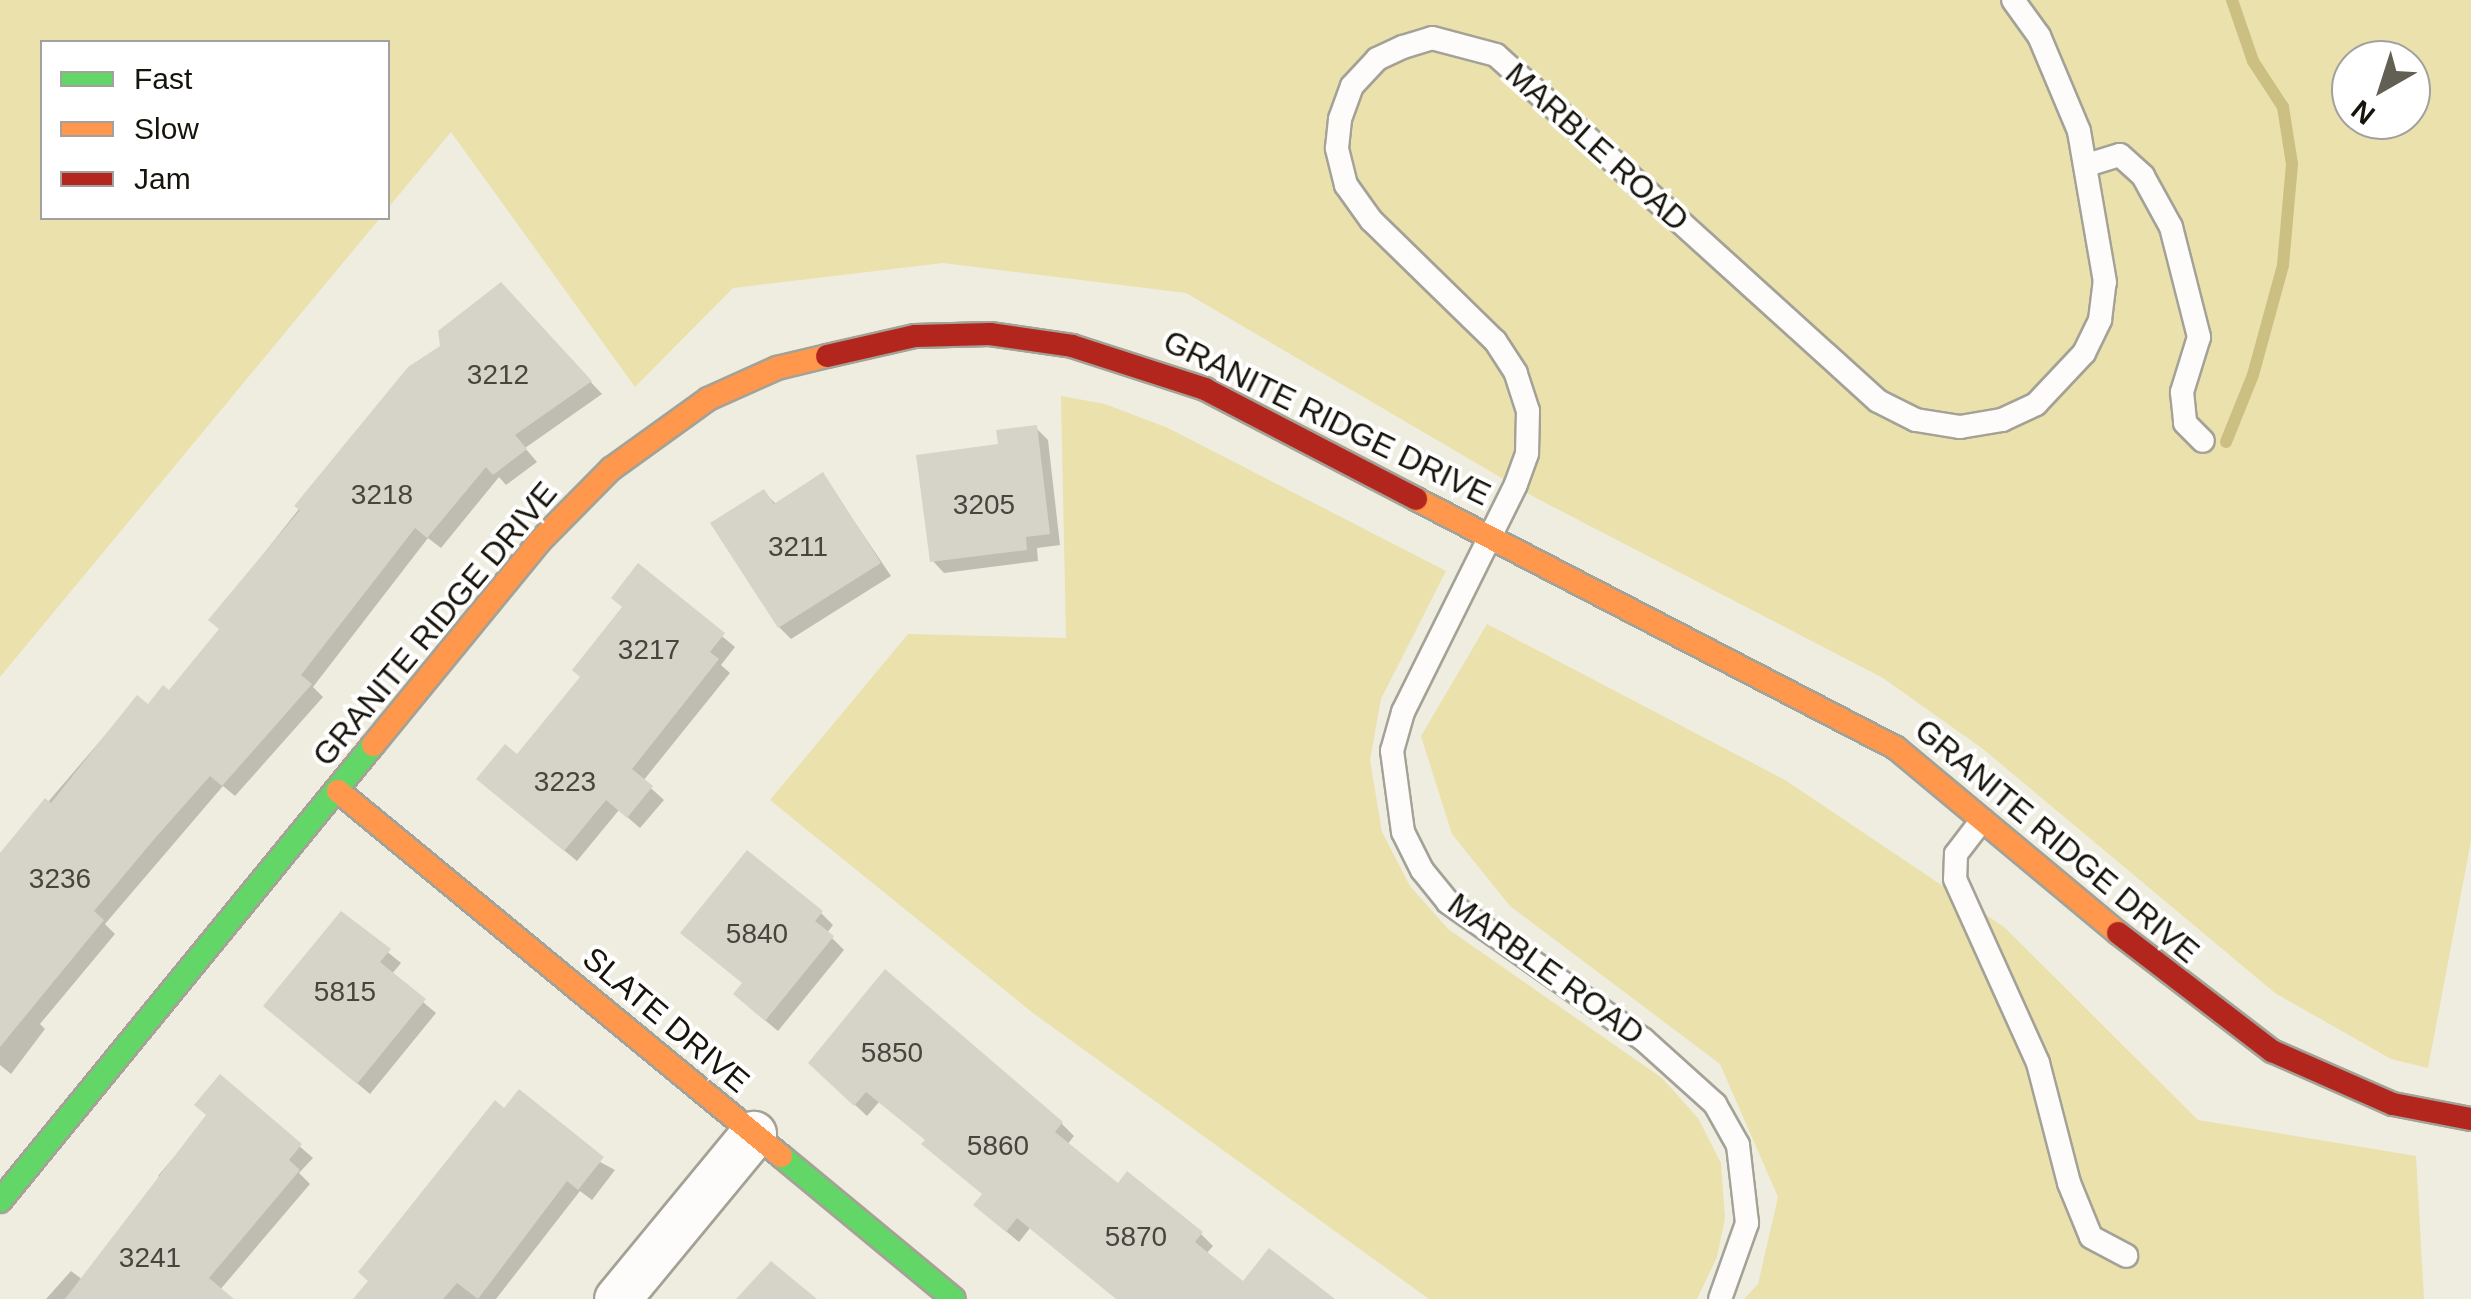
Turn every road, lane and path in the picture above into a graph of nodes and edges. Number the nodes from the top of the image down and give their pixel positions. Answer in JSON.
{"nodes":[{"id":1,"x":2013,"y":0,"type":"edge"},
{"id":2,"x":2087,"y":165,"type":"junction"},
{"id":3,"x":2204,"y":441,"type":"dead end"},
{"id":4,"x":1494,"y":536,"type":"junction"},
{"id":5,"x":338,"y":791,"type":"junction"},
{"id":6,"x":1984,"y":817,"type":"junction"},
{"id":7,"x":2471,"y":1118,"type":"edge"},
{"id":8,"x":754,"y":1134,"type":"junction"},
{"id":9,"x":0,"y":1201,"type":"edge"},
{"id":10,"x":2126,"y":1256,"type":"dead end"},
{"id":11,"x":617,"y":1299,"type":"edge"},
{"id":12,"x":954,"y":1299,"type":"edge"},
{"id":13,"x":1720,"y":1299,"type":"edge"}],
"edges":[{"from":1,"to":2,"type":"lane","name":"MARBLE ROAD"},
{"from":2,"to":3,"type":"lane"},
{"from":2,"to":4,"type":"lane","name":"MARBLE ROAD"},
{"from":4,"to":5,"type":"street","name":"GRANITE RIDGE DRIVE"},
{"from":4,"to":6,"type":"street","name":"GRANITE RIDGE DRIVE"},
{"from":4,"to":13,"type":"lane","name":"MARBLE ROAD"},
{"from":5,"to":8,"type":"street","name":"SLATE DRIVE"},
{"from":5,"to":9,"type":"street","name":"GRANITE RIDGE DRIVE"},
{"from":6,"to":7,"type":"street","name":"GRANITE RIDGE DRIVE"},
{"from":6,"to":10,"type":"lane"},
{"from":8,"to":11,"type":"street"},
{"from":8,"to":12,"type":"street","name":"SLATE DRIVE"}]}
